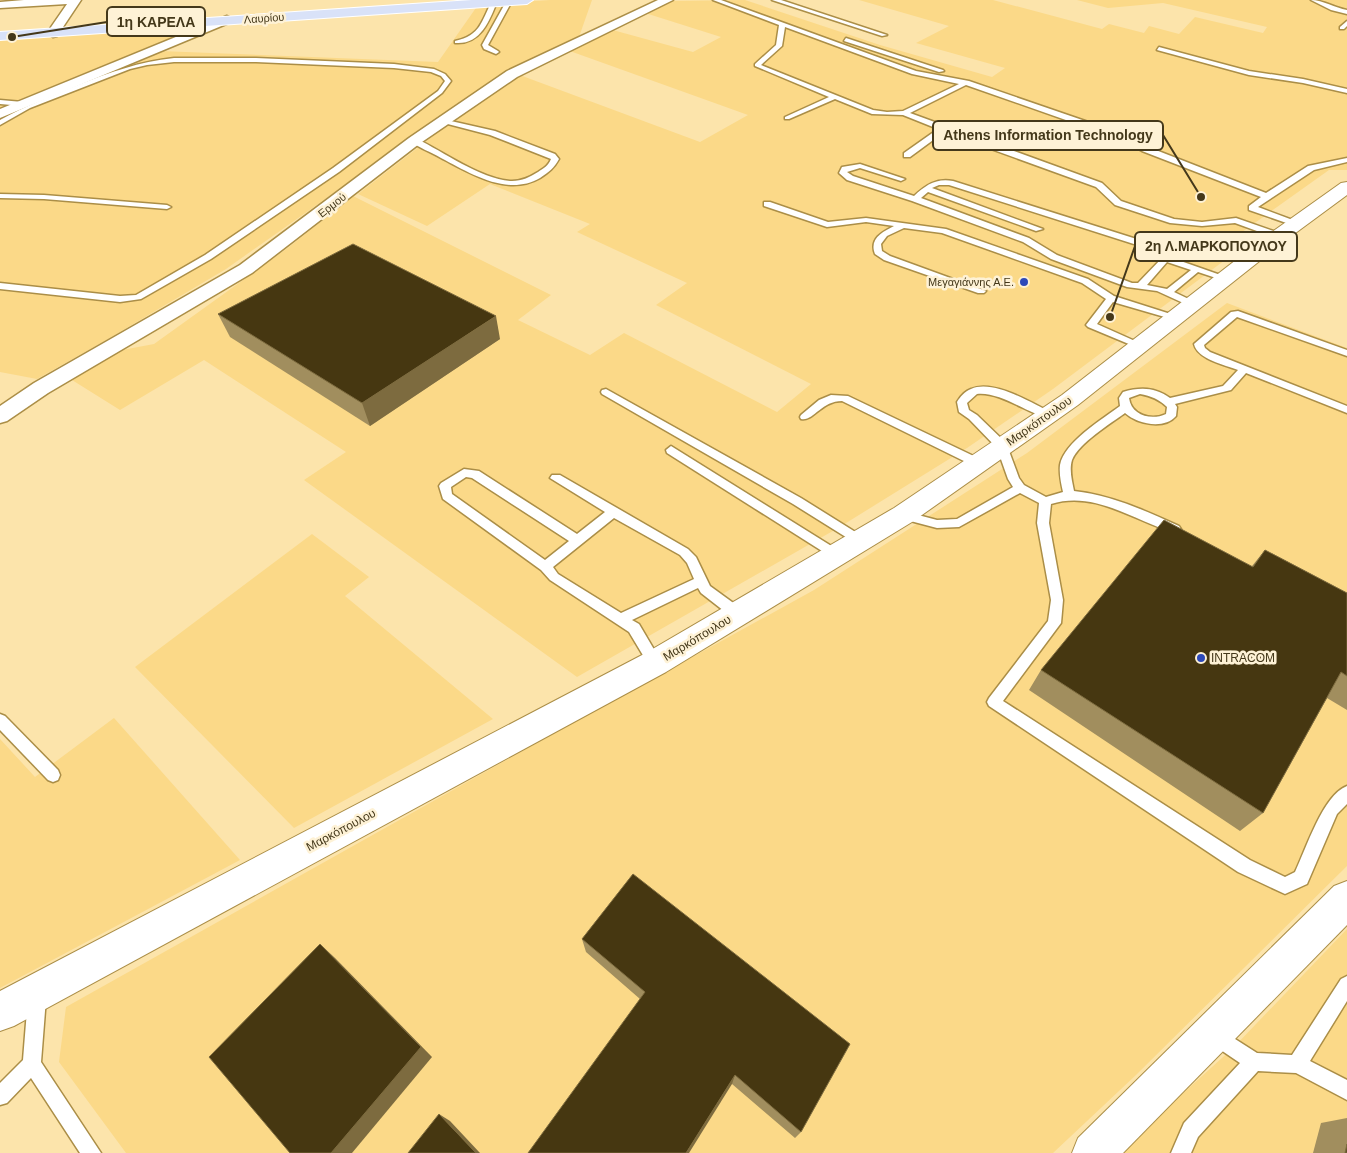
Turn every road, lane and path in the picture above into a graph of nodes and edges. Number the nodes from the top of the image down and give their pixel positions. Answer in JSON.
{"nodes":[{"id":1,"x":75,"y":0,"type":"edge"},
{"id":2,"x":527,"y":0,"type":"edge"},
{"id":3,"x":667,"y":0,"type":"edge"},
{"id":4,"x":716,"y":0,"type":"edge"},
{"id":5,"x":775,"y":0,"type":"edge"},
{"id":6,"x":1314,"y":0,"type":"edge"},
{"id":7,"x":509,"y":1,"type":"edge"},
{"id":8,"x":494,"y":2,"type":"junction"},
{"id":9,"x":0,"y":5,"type":"edge"},
{"id":10,"x":1347,"y":12,"type":"edge"},
{"id":11,"x":227,"y":20,"type":"junction"},
{"id":12,"x":1347,"y":23,"type":"edge"},
{"id":13,"x":782,"y":25,"type":"junction"},
{"id":14,"x":1342,"y":28,"type":"dead end"},
{"id":15,"x":53,"y":33,"type":"junction"},
{"id":16,"x":884,"y":35,"type":"dead end"},
{"id":17,"x":0,"y":36,"type":"edge"},
{"id":18,"x":457,"y":42,"type":"dead end"},
{"id":19,"x":1159,"y":49,"type":"dead end"},
{"id":20,"x":496,"y":52,"type":"dead end"},
{"id":21,"x":979,"y":82,"type":"dead end"},
{"id":22,"x":966,"y":83,"type":"junction"},
{"id":23,"x":1347,"y":92,"type":"edge"},
{"id":24,"x":834,"y":97,"type":"junction"},
{"id":25,"x":0,"y":102,"type":"edge"},
{"id":26,"x":1035,"y":103,"type":"junction"},
{"id":27,"x":23,"y":104,"type":"junction"},
{"id":28,"x":904,"y":113,"type":"junction"},
{"id":29,"x":0,"y":114,"type":"edge"},
{"id":30,"x":1079,"y":115,"type":"dead end"},
{"id":31,"x":787,"y":118,"type":"dead end"},
{"id":32,"x":442,"y":121,"type":"junction"},
{"id":33,"x":0,"y":123,"type":"edge"},
{"id":34,"x":943,"y":129,"type":"junction"},
{"id":35,"x":414,"y":141,"type":"junction"},
{"id":36,"x":907,"y":155,"type":"dead end"},
{"id":37,"x":1347,"y":160,"type":"edge"},
{"id":38,"x":901,"y":179,"type":"dead end"},
{"id":39,"x":1347,"y":187,"type":"edge"},
{"id":40,"x":927,"y":189,"type":"junction"},
{"id":41,"x":0,"y":196,"type":"edge"},
{"id":42,"x":1267,"y":196,"type":"junction"},
{"id":43,"x":915,"y":199,"type":"junction"},
{"id":44,"x":767,"y":204,"type":"dead end"},
{"id":45,"x":167,"y":207,"type":"dead end"},
{"id":46,"x":1252,"y":208,"type":"junction"},
{"id":47,"x":1054,"y":216,"type":"junction"},
{"id":48,"x":1236,"y":220,"type":"junction"},
{"id":49,"x":902,"y":226,"type":"junction"},
{"id":50,"x":1039,"y":229,"type":"junction"},
{"id":51,"x":1287,"y":230,"type":"junction"},
{"id":52,"x":1026,"y":240,"type":"junction"},
{"id":53,"x":1166,"y":259,"type":"junction"},
{"id":54,"x":1196,"y":270,"type":"junction"},
{"id":55,"x":1225,"y":278,"type":"junction"},
{"id":56,"x":0,"y":286,"type":"edge"},
{"id":57,"x":1141,"y":286,"type":"junction"},
{"id":58,"x":980,"y":292,"type":"dead end"},
{"id":59,"x":1111,"y":298,"type":"junction"},
{"id":60,"x":1178,"y":305,"type":"junction"},
{"id":61,"x":1140,"y":345,"type":"junction"},
{"id":62,"x":1347,"y":353,"type":"edge"},
{"id":63,"x":1245,"y":368,"type":"junction"},
{"id":64,"x":606,"y":392,"type":"dead end"},
{"id":65,"x":1169,"y":402,"type":"junction"},
{"id":66,"x":1126,"y":408,"type":"junction"},
{"id":67,"x":1347,"y":410,"type":"edge"},
{"id":68,"x":1048,"y":415,"type":"junction"},
{"id":69,"x":0,"y":416,"type":"edge"},
{"id":70,"x":805,"y":417,"type":"dead end"},
{"id":71,"x":1002,"y":446,"type":"junction"},
{"id":72,"x":671,"y":450,"type":"dead end"},
{"id":73,"x":978,"y":463,"type":"junction"},
{"id":74,"x":556,"y":478,"type":"dead end"},
{"id":75,"x":1020,"y":488,"type":"junction"},
{"id":76,"x":1069,"y":495,"type":"junction"},
{"id":77,"x":1045,"y":501,"type":"junction"},
{"id":78,"x":613,"y":512,"type":"junction"},
{"id":79,"x":903,"y":516,"type":"junction"},
{"id":80,"x":1183,"y":533,"type":"edge"},
{"id":81,"x":578,"y":540,"type":"junction"},
{"id":82,"x":860,"y":540,"type":"junction"},
{"id":83,"x":837,"y":555,"type":"junction"},
{"id":84,"x":545,"y":567,"type":"junction"},
{"id":85,"x":700,"y":582,"type":"junction"},
{"id":86,"x":738,"y":614,"type":"junction"},
{"id":87,"x":622,"y":619,"type":"junction"},
{"id":88,"x":656,"y":663,"type":"junction"},
{"id":89,"x":0,"y":720,"type":"edge"},
{"id":90,"x":53,"y":775,"type":"dead end"},
{"id":91,"x":1347,"y":793,"type":"edge"},
{"id":92,"x":1347,"y":899,"type":"edge"},
{"id":93,"x":1347,"y":985,"type":"edge"},
{"id":94,"x":38,"y":991,"type":"junction"},
{"id":95,"x":0,"y":1012,"type":"edge"},
{"id":96,"x":1213,"y":1034,"type":"junction"},
{"id":97,"x":1254,"y":1062,"type":"junction"},
{"id":98,"x":32,"y":1064,"type":"junction"},
{"id":99,"x":1297,"y":1064,"type":"junction"},
{"id":100,"x":1347,"y":1091,"type":"edge"},
{"id":101,"x":0,"y":1096,"type":"edge"},
{"id":102,"x":91,"y":1153,"type":"edge"},
{"id":103,"x":1094,"y":1153,"type":"edge"},
{"id":104,"x":1181,"y":1153,"type":"edge"}],
"edges":[{"from":1,"to":9,"type":"street"},
{"from":1,"to":15,"type":"street"},
{"from":2,"to":7,"type":"main road","name":"Λαυρίου"},
{"from":3,"to":32,"type":"street","name":"Ερμού"},
{"from":4,"to":13,"type":"lane"},
{"from":5,"to":16,"type":"lane"},
{"from":6,"to":10,"type":"lane"},
{"from":7,"to":8,"type":"main road","name":"Λαυρίου"},
{"from":7,"to":20,"type":"lane"},
{"from":8,"to":11,"type":"main road","name":"Λαυρίου"},
{"from":8,"to":18,"type":"lane"},
{"from":11,"to":15,"type":"main road","name":"Λαυρίου"},
{"from":11,"to":27,"type":"street"},
{"from":12,"to":14,"type":"lane"},
{"from":13,"to":22,"type":"lane"},
{"from":13,"to":24,"type":"lane"},
{"from":15,"to":17,"type":"main road","name":"Λαυρίου"},
{"from":19,"to":23,"type":"lane"},
{"from":21,"to":26,"type":"lane"},
{"from":22,"to":26,"type":"lane"},
{"from":22,"to":28,"type":"lane"},
{"from":24,"to":28,"type":"lane"},
{"from":24,"to":31,"type":"lane"},
{"from":25,"to":27,"type":"lane"},
{"from":26,"to":30,"type":"lane"},
{"from":26,"to":42,"type":"lane"},
{"from":27,"to":29,"type":"street"},
{"from":28,"to":34,"type":"lane"},
{"from":32,"to":35,"type":"street","name":"Ερμού"},
{"from":32,"to":35,"type":"lane"},
{"from":33,"to":56,"type":"lane"},
{"from":34,"to":36,"type":"lane"},
{"from":34,"to":48,"type":"lane"},
{"from":35,"to":69,"type":"street","name":"Ερμού"},
{"from":37,"to":42,"type":"lane"},
{"from":38,"to":43,"type":"lane"},
{"from":39,"to":51,"type":"main road","name":"Μαρκόπουλου"},
{"from":40,"to":43,"type":"lane"},
{"from":40,"to":47,"type":"lane"},
{"from":40,"to":50,"type":"lane"},
{"from":41,"to":45,"type":"lane"},
{"from":42,"to":46,"type":"lane"},
{"from":43,"to":52,"type":"lane"},
{"from":44,"to":49,"type":"lane"},
{"from":46,"to":48,"type":"lane"},
{"from":46,"to":51,"type":"lane"},
{"from":47,"to":50,"type":"lane"},
{"from":47,"to":53,"type":"lane"},
{"from":48,"to":51,"type":"lane"},
{"from":49,"to":58,"type":"lane"},
{"from":49,"to":59,"type":"lane"},
{"from":50,"to":52,"type":"lane"},
{"from":51,"to":55,"type":"main road","name":"Μαρκόπουλου"},
{"from":52,"to":57,"type":"lane"},
{"from":53,"to":54,"type":"lane"},
{"from":53,"to":57,"type":"lane"},
{"from":54,"to":55,"type":"lane"},
{"from":54,"to":60,"type":"lane"},
{"from":55,"to":60,"type":"main road","name":"Μαρκόπουλου"},
{"from":57,"to":60,"type":"lane"},
{"from":59,"to":60,"type":"lane"},
{"from":59,"to":61,"type":"lane"},
{"from":60,"to":61,"type":"main road","name":"Μαρκόπουλου"},
{"from":61,"to":68,"type":"main road","name":"Μαρκόπουλου"},
{"from":62,"to":63,"type":"lane"},
{"from":63,"to":65,"type":"lane"},
{"from":63,"to":67,"type":"lane"},
{"from":64,"to":82,"type":"lane"},
{"from":65,"to":66,"type":"lane"},
{"from":65,"to":66,"type":"lane"},
{"from":66,"to":76,"type":"lane"},
{"from":68,"to":71,"type":"main road","name":"Μαρκόπουλου"},
{"from":68,"to":71,"type":"lane"},
{"from":70,"to":73,"type":"lane"},
{"from":71,"to":73,"type":"main road","name":"Μαρκόπουλου"},
{"from":71,"to":75,"type":"lane"},
{"from":72,"to":83,"type":"lane"},
{"from":73,"to":79,"type":"main road","name":"Μαρκόπουλου"},
{"from":74,"to":78,"type":"lane"},
{"from":75,"to":77,"type":"lane"},
{"from":75,"to":79,"type":"lane"},
{"from":76,"to":77,"type":"lane"},
{"from":76,"to":80,"type":"lane"},
{"from":77,"to":91,"type":"lane"},
{"from":78,"to":81,"type":"lane"},
{"from":78,"to":85,"type":"lane"},
{"from":79,"to":82,"type":"main road","name":"Μαρκόπουλου"},
{"from":81,"to":84,"type":"lane"},
{"from":81,"to":84,"type":"lane"},
{"from":82,"to":83,"type":"main road","name":"Μαρκόπουλου"},
{"from":83,"to":86,"type":"main road","name":"Μαρκόπουλου"},
{"from":84,"to":87,"type":"lane"},
{"from":85,"to":86,"type":"lane"},
{"from":85,"to":87,"type":"lane"},
{"from":86,"to":88,"type":"main road","name":"Μαρκόπουλου"},
{"from":87,"to":88,"type":"lane"},
{"from":88,"to":94,"type":"main road","name":"Μαρκόπουλου"},
{"from":89,"to":90,"type":"lane"},
{"from":92,"to":96,"type":"main road"},
{"from":93,"to":99,"type":"lane"},
{"from":94,"to":95,"type":"main road","name":"Μαρκόπουλου"},
{"from":94,"to":98,"type":"lane"},
{"from":96,"to":97,"type":"lane"},
{"from":96,"to":103,"type":"main road"},
{"from":97,"to":99,"type":"lane"},
{"from":97,"to":104,"type":"lane"},
{"from":98,"to":101,"type":"lane"},
{"from":98,"to":102,"type":"lane"},
{"from":99,"to":100,"type":"lane"}]}
